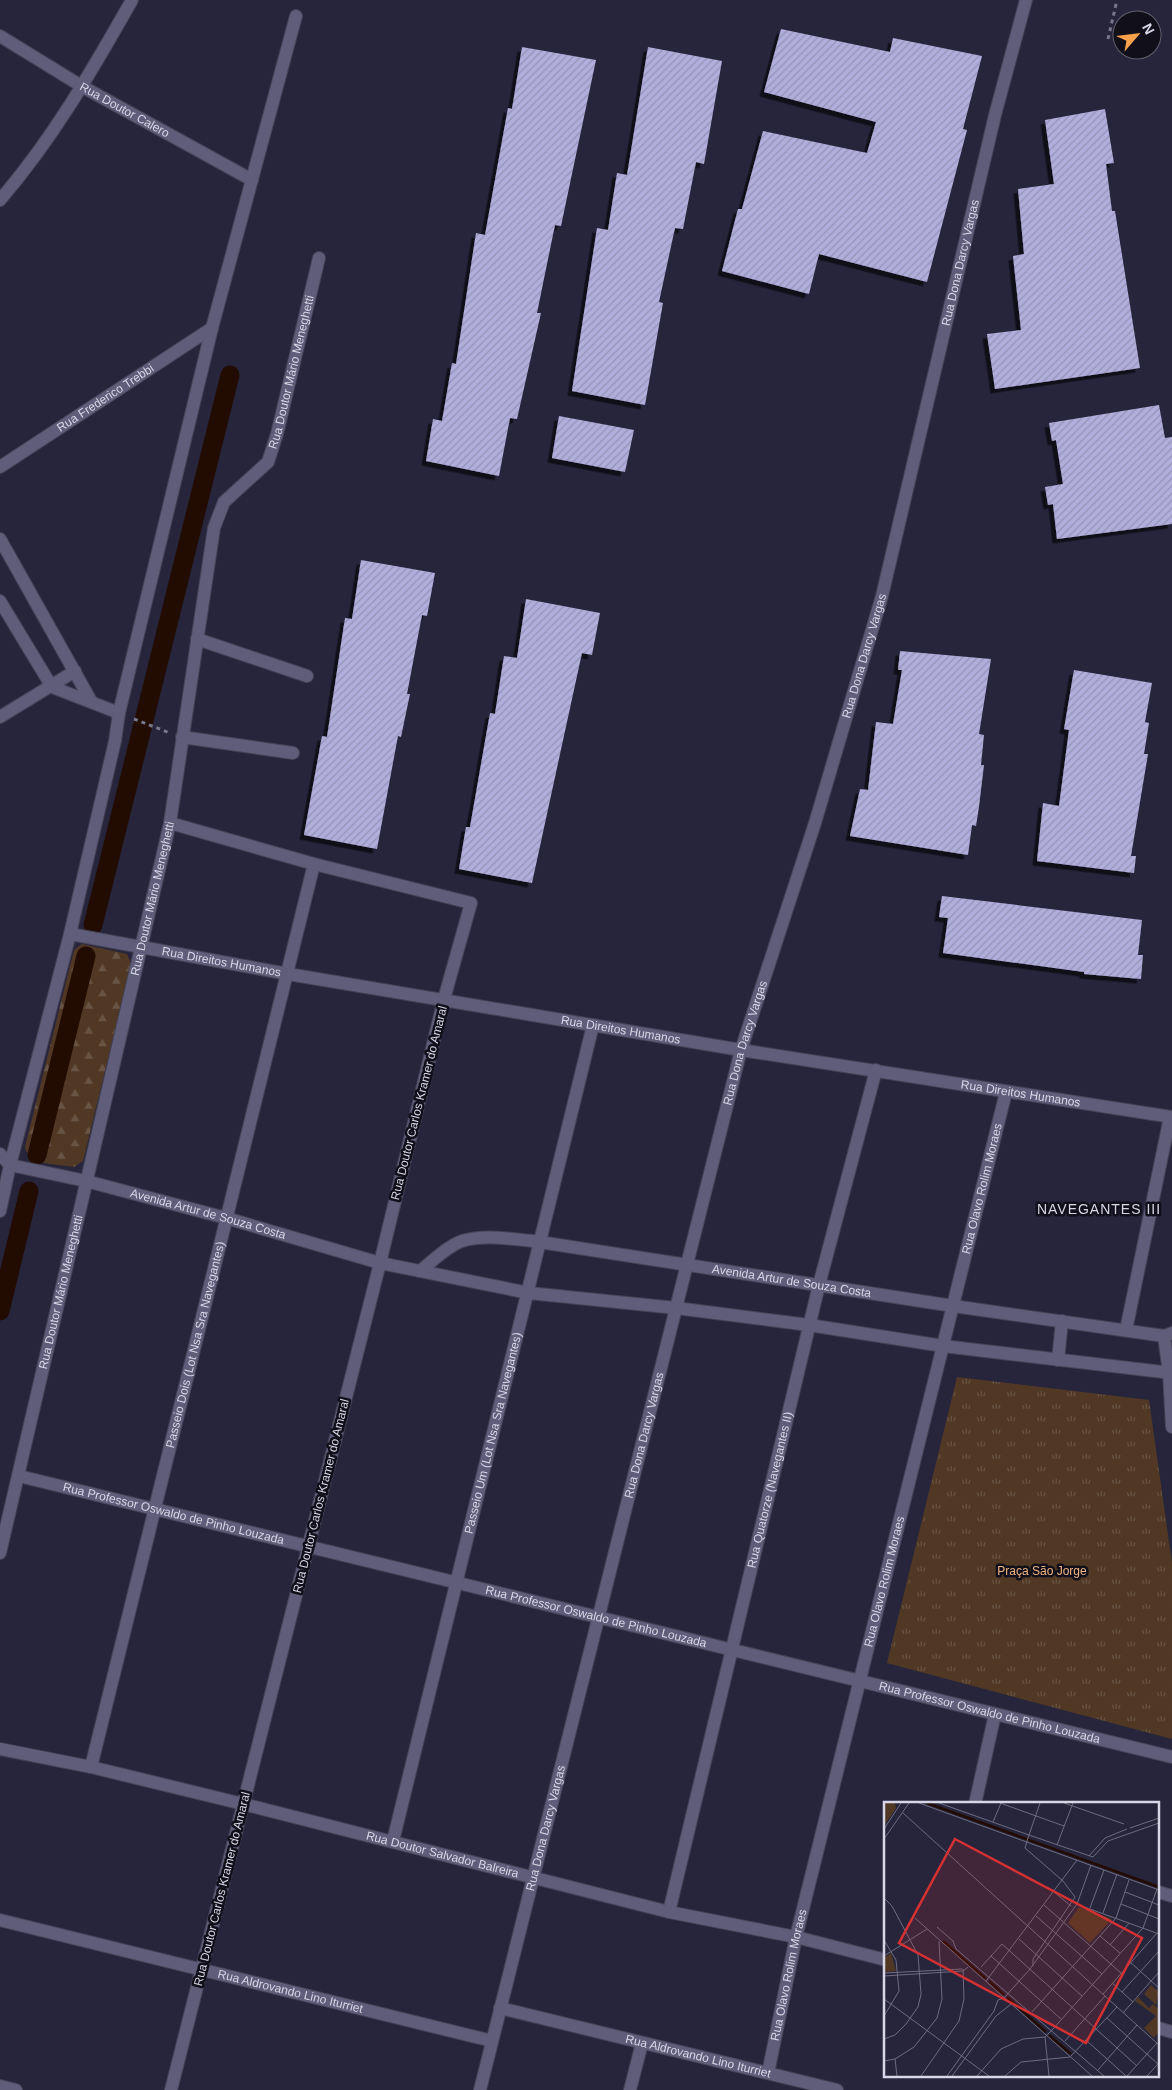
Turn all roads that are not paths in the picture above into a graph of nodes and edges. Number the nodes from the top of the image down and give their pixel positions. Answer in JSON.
{"nodes":[{"id":1,"x":132,"y":0,"type":"edge"},
{"id":2,"x":1026,"y":0,"type":"edge"},
{"id":3,"x":296,"y":16,"type":"dead end"},
{"id":4,"x":0,"y":36,"type":"edge"},
{"id":5,"x":83,"y":86,"type":"junction"},
{"id":6,"x":252,"y":180,"type":"junction"},
{"id":7,"x":0,"y":200,"type":"edge"},
{"id":8,"x":319,"y":258,"type":"dead end"},
{"id":9,"x":212,"y":328,"type":"junction"},
{"id":10,"x":0,"y":468,"type":"edge"},
{"id":11,"x":0,"y":539,"type":"edge"},
{"id":12,"x":0,"y":601,"type":"edge"},
{"id":13,"x":197,"y":639,"type":"junction"},
{"id":14,"x":75,"y":671,"type":"junction"},
{"id":15,"x":307,"y":676,"type":"dead end"},
{"id":16,"x":52,"y":687,"type":"junction"},
{"id":17,"x":91,"y":700,"type":"junction"},
{"id":18,"x":119,"y":713,"type":"junction"},
{"id":19,"x":0,"y":717,"type":"edge"},
{"id":20,"x":182,"y":737,"type":"junction"},
{"id":21,"x":293,"y":753,"type":"dead end"},
{"id":22,"x":170,"y":823,"type":"junction"},
{"id":23,"x":314,"y":864,"type":"junction"},
{"id":24,"x":70,"y":934,"type":"junction"},
{"id":25,"x":141,"y":948,"type":"junction"},
{"id":26,"x":288,"y":974,"type":"junction"},
{"id":27,"x":444,"y":999,"type":"junction"},
{"id":28,"x":593,"y":1025,"type":"junction"},
{"id":29,"x":741,"y":1050,"type":"junction"},
{"id":30,"x":876,"y":1070,"type":"junction"},
{"id":31,"x":1006,"y":1092,"type":"junction"},
{"id":32,"x":1171,"y":1117,"type":"edge"},
{"id":33,"x":0,"y":1154,"type":"edge"},
{"id":34,"x":10,"y":1165,"type":"junction"},
{"id":35,"x":86,"y":1181,"type":"junction"},
{"id":36,"x":0,"y":1211,"type":"edge"},
{"id":37,"x":226,"y":1218,"type":"junction"},
{"id":38,"x":380,"y":1263,"type":"junction"},
{"id":39,"x":686,"y":1264,"type":"junction"},
{"id":40,"x":420,"y":1271,"type":"junction"},
{"id":41,"x":819,"y":1285,"type":"junction"},
{"id":42,"x":529,"y":1293,"type":"junction"},
{"id":43,"x":953,"y":1306,"type":"junction"},
{"id":44,"x":676,"y":1308,"type":"junction"},
{"id":45,"x":1062,"y":1321,"type":"junction"},
{"id":46,"x":809,"y":1325,"type":"junction"},
{"id":47,"x":1126,"y":1330,"type":"junction"},
{"id":48,"x":1168,"y":1335,"type":"edge"},
{"id":49,"x":943,"y":1346,"type":"junction"},
{"id":50,"x":1058,"y":1360,"type":"junction"},
{"id":51,"x":1170,"y":1373,"type":"edge"},
{"id":52,"x":1172,"y":1427,"type":"edge"},
{"id":53,"x":19,"y":1476,"type":"junction"},
{"id":54,"x":154,"y":1510,"type":"junction"},
{"id":55,"x":309,"y":1547,"type":"junction"},
{"id":56,"x":0,"y":1553,"type":"edge"},
{"id":57,"x":457,"y":1583,"type":"junction"},
{"id":58,"x":598,"y":1617,"type":"junction"},
{"id":59,"x":732,"y":1650,"type":"junction"},
{"id":60,"x":860,"y":1681,"type":"junction"},
{"id":61,"x":996,"y":1714,"type":"junction"},
{"id":62,"x":0,"y":1749,"type":"edge"},
{"id":63,"x":1172,"y":1757,"type":"edge"},
{"id":64,"x":91,"y":1767,"type":"junction"},
{"id":65,"x":975,"y":1802,"type":"edge"},
{"id":66,"x":243,"y":1804,"type":"junction"},
{"id":67,"x":393,"y":1841,"type":"junction"},
{"id":68,"x":532,"y":1878,"type":"junction"},
{"id":69,"x":669,"y":1912,"type":"junction"},
{"id":70,"x":0,"y":1920,"type":"edge"},
{"id":71,"x":796,"y":1937,"type":"junction"},
{"id":72,"x":884,"y":1959,"type":"edge"},
{"id":73,"x":202,"y":1970,"type":"junction"},
{"id":74,"x":500,"y":2008,"type":"junction"},
{"id":75,"x":492,"y":2041,"type":"junction"},
{"id":76,"x":642,"y":2043,"type":"junction"},
{"id":77,"x":768,"y":2073,"type":"junction"},
{"id":78,"x":0,"y":2086,"type":"edge"},
{"id":79,"x":16,"y":2090,"type":"edge"},
{"id":80,"x":171,"y":2090,"type":"edge"},
{"id":81,"x":480,"y":2090,"type":"edge"},
{"id":82,"x":630,"y":2090,"type":"edge"},
{"id":83,"x":838,"y":2090,"type":"edge"}],
"edges":[{"from":1,"to":5,"type":"street"},
{"from":2,"to":29,"type":"street","name":"Rua Dona Darcy Vargas"},
{"from":3,"to":6,"type":"street"},
{"from":4,"to":5,"type":"street","name":"Rua Doutor Calero"},
{"from":5,"to":6,"type":"street","name":"Rua Doutor Calero"},
{"from":5,"to":7,"type":"street"},
{"from":6,"to":9,"type":"street"},
{"from":8,"to":13,"type":"street","name":"Rua Doutor Mário Meneghetti"},
{"from":9,"to":10,"type":"street","name":"Rua Frederico Trebbi"},
{"from":9,"to":18,"type":"street"},
{"from":11,"to":14,"type":"street"},
{"from":12,"to":16,"type":"street"},
{"from":13,"to":15,"type":"street"},
{"from":13,"to":20,"type":"street","name":"Rua Doutor Mário Meneghetti"},
{"from":14,"to":16,"type":"street"},
{"from":14,"to":17,"type":"street"},
{"from":16,"to":17,"type":"street"},
{"from":16,"to":19,"type":"street"},
{"from":17,"to":18,"type":"street"},
{"from":18,"to":24,"type":"street"},
{"from":20,"to":21,"type":"street"},
{"from":20,"to":22,"type":"street","name":"Rua Doutor Mário Meneghetti"},
{"from":22,"to":23,"type":"street"},
{"from":22,"to":25,"type":"street","name":"Rua Doutor Mário Meneghetti"},
{"from":23,"to":26,"type":"street","name":"Passeio Dois (Lot Nsa Sra Navegantes)"},
{"from":23,"to":27,"type":"street","name":"Rua Doutor Carlos Kramer do Amaral"},
{"from":24,"to":25,"type":"street","name":"Rua Direitos Humanos"},
{"from":24,"to":34,"type":"street"},
{"from":25,"to":26,"type":"street","name":"Rua Direitos Humanos"},
{"from":25,"to":35,"type":"street","name":"Rua Doutor Mário Meneghetti"},
{"from":26,"to":27,"type":"street","name":"Rua Direitos Humanos"},
{"from":26,"to":37,"type":"street","name":"Passeio Dois (Lot Nsa Sra Navegantes)"},
{"from":27,"to":28,"type":"street","name":"Rua Direitos Humanos"},
{"from":27,"to":38,"type":"street","name":"Rua Doutor Carlos Kramer do Amaral"},
{"from":28,"to":29,"type":"street","name":"Rua Direitos Humanos"},
{"from":28,"to":42,"type":"street","name":"Passeio Um (Lot Nsa Sra Navegantes)"},
{"from":29,"to":30,"type":"street","name":"Rua Direitos Humanos"},
{"from":29,"to":39,"type":"street","name":"Rua Dona Darcy Vargas"},
{"from":30,"to":31,"type":"street","name":"Rua Direitos Humanos"},
{"from":30,"to":41,"type":"street","name":"Rua Quatorze (Navegantes II)"},
{"from":31,"to":32,"type":"street","name":"Rua Direitos Humanos"},
{"from":31,"to":43,"type":"street","name":"Rua Olavo Rolim Moraes"},
{"from":32,"to":47,"type":"street"},
{"from":33,"to":34,"type":"street"},
{"from":34,"to":35,"type":"street","name":"Avenida Artur de Souza Costa"},
{"from":34,"to":36,"type":"street"},
{"from":35,"to":37,"type":"street","name":"Avenida Artur de Souza Costa"},
{"from":35,"to":53,"type":"street","name":"Rua Doutor Mário Meneghetti"},
{"from":37,"to":38,"type":"street","name":"Avenida Artur de Souza Costa"},
{"from":37,"to":54,"type":"street","name":"Passeio Dois (Lot Nsa Sra Navegantes)"},
{"from":38,"to":40,"type":"street","name":"Avenida Artur de Souza Costa"},
{"from":38,"to":55,"type":"street","name":"Rua Doutor Carlos Kramer do Amaral"},
{"from":39,"to":40,"type":"street","name":"Avenida Artur de Souza Costa"},
{"from":39,"to":41,"type":"street","name":"Avenida Artur de Souza Costa"},
{"from":39,"to":44,"type":"street","name":"Rua Dona Darcy Vargas"},
{"from":40,"to":42,"type":"street","name":"Avenida Artur de Souza Costa"},
{"from":41,"to":43,"type":"street","name":"Avenida Artur de Souza Costa"},
{"from":41,"to":46,"type":"street","name":"Rua Quatorze (Navegantes II)"},
{"from":42,"to":44,"type":"street","name":"Avenida Artur de Souza Costa"},
{"from":42,"to":57,"type":"street","name":"Passeio Um (Lot Nsa Sra Navegantes)"},
{"from":43,"to":45,"type":"street","name":"Avenida Artur de Souza Costa"},
{"from":43,"to":49,"type":"street","name":"Rua Olavo Rolim Moraes"},
{"from":44,"to":46,"type":"street","name":"Avenida Artur de Souza Costa"},
{"from":44,"to":58,"type":"street","name":"Rua Dona Darcy Vargas"},
{"from":45,"to":47,"type":"street","name":"Avenida Artur de Souza Costa"},
{"from":45,"to":50,"type":"street"},
{"from":46,"to":49,"type":"street","name":"Avenida Artur de Souza Costa"},
{"from":46,"to":59,"type":"street","name":"Rua Quatorze (Navegantes II)"},
{"from":47,"to":48,"type":"street","name":"Avenida Artur de Souza Costa"},
{"from":48,"to":51,"type":"street"},
{"from":49,"to":50,"type":"street","name":"Avenida Artur de Souza Costa"},
{"from":49,"to":60,"type":"street","name":"Rua Olavo Rolim Moraes"},
{"from":50,"to":51,"type":"street","name":"Avenida Artur de Souza Costa"},
{"from":51,"to":52,"type":"street"},
{"from":53,"to":54,"type":"street","name":"Rua Professor Oswaldo de Pinho Louzada"},
{"from":53,"to":56,"type":"street","name":"Rua Doutor Mário Meneghetti"},
{"from":54,"to":55,"type":"street","name":"Rua Professor Oswaldo de Pinho Louzada"},
{"from":54,"to":64,"type":"street","name":"Passeio Dois (Lot Nsa Sra Navegantes)"},
{"from":55,"to":57,"type":"street","name":"Rua Professor Oswaldo de Pinho Louzada"},
{"from":55,"to":66,"type":"street","name":"Rua Doutor Carlos Kramer do Amaral"},
{"from":57,"to":58,"type":"street","name":"Rua Professor Oswaldo de Pinho Louzada"},
{"from":57,"to":67,"type":"street","name":"Passeio Um (Lot Nsa Sra Navegantes)"},
{"from":58,"to":59,"type":"street","name":"Rua Professor Oswaldo de Pinho Louzada"},
{"from":58,"to":68,"type":"street","name":"Rua Dona Darcy Vargas"},
{"from":59,"to":60,"type":"street","name":"Rua Professor Oswaldo de Pinho Louzada"},
{"from":59,"to":69,"type":"street","name":"Rua Quatorze (Navegantes II)"},
{"from":60,"to":61,"type":"street","name":"Rua Professor Oswaldo de Pinho Louzada"},
{"from":60,"to":71,"type":"street","name":"Rua Olavo Rolim Moraes"},
{"from":61,"to":63,"type":"street","name":"Rua Professor Oswaldo de Pinho Louzada"},
{"from":61,"to":65,"type":"street"},
{"from":62,"to":64,"type":"street","name":"Rua Doutor Salvador Balreira"},
{"from":64,"to":66,"type":"street","name":"Rua Doutor Salvador Balreira"},
{"from":66,"to":67,"type":"street","name":"Rua Doutor Salvador Balreira"},
{"from":66,"to":73,"type":"street","name":"Rua Doutor Carlos Kramer do Amaral"},
{"from":67,"to":68,"type":"street","name":"Rua Doutor Salvador Balreira"},
{"from":68,"to":69,"type":"street","name":"Rua Doutor Salvador Balreira"},
{"from":68,"to":74,"type":"street","name":"Rua Dona Darcy Vargas"},
{"from":69,"to":71,"type":"street","name":"Rua Doutor Salvador Balreira"},
{"from":70,"to":73,"type":"street","name":"Rua Aldrovando Lino Iturriet"},
{"from":71,"to":72,"type":"street","name":"Rua Doutor Salvador Balreira"},
{"from":71,"to":77,"type":"street","name":"Rua Olavo Rolim Moraes"},
{"from":73,"to":75,"type":"street","name":"Rua Aldrovando Lino Iturriet"},
{"from":73,"to":80,"type":"street","name":"Rua Doutor Carlos Kramer do Amaral"},
{"from":74,"to":75,"type":"street","name":"Rua Dona Darcy Vargas"},
{"from":74,"to":76,"type":"street","name":"Rua Aldrovando Lino Iturriet"},
{"from":75,"to":81,"type":"street","name":"Rua Dona Darcy Vargas"},
{"from":76,"to":77,"type":"street","name":"Rua Aldrovando Lino Iturriet"},
{"from":76,"to":82,"type":"street"},
{"from":77,"to":83,"type":"street","name":"Rua Aldrovando Lino Iturriet"},
{"from":78,"to":79,"type":"street"}]}
